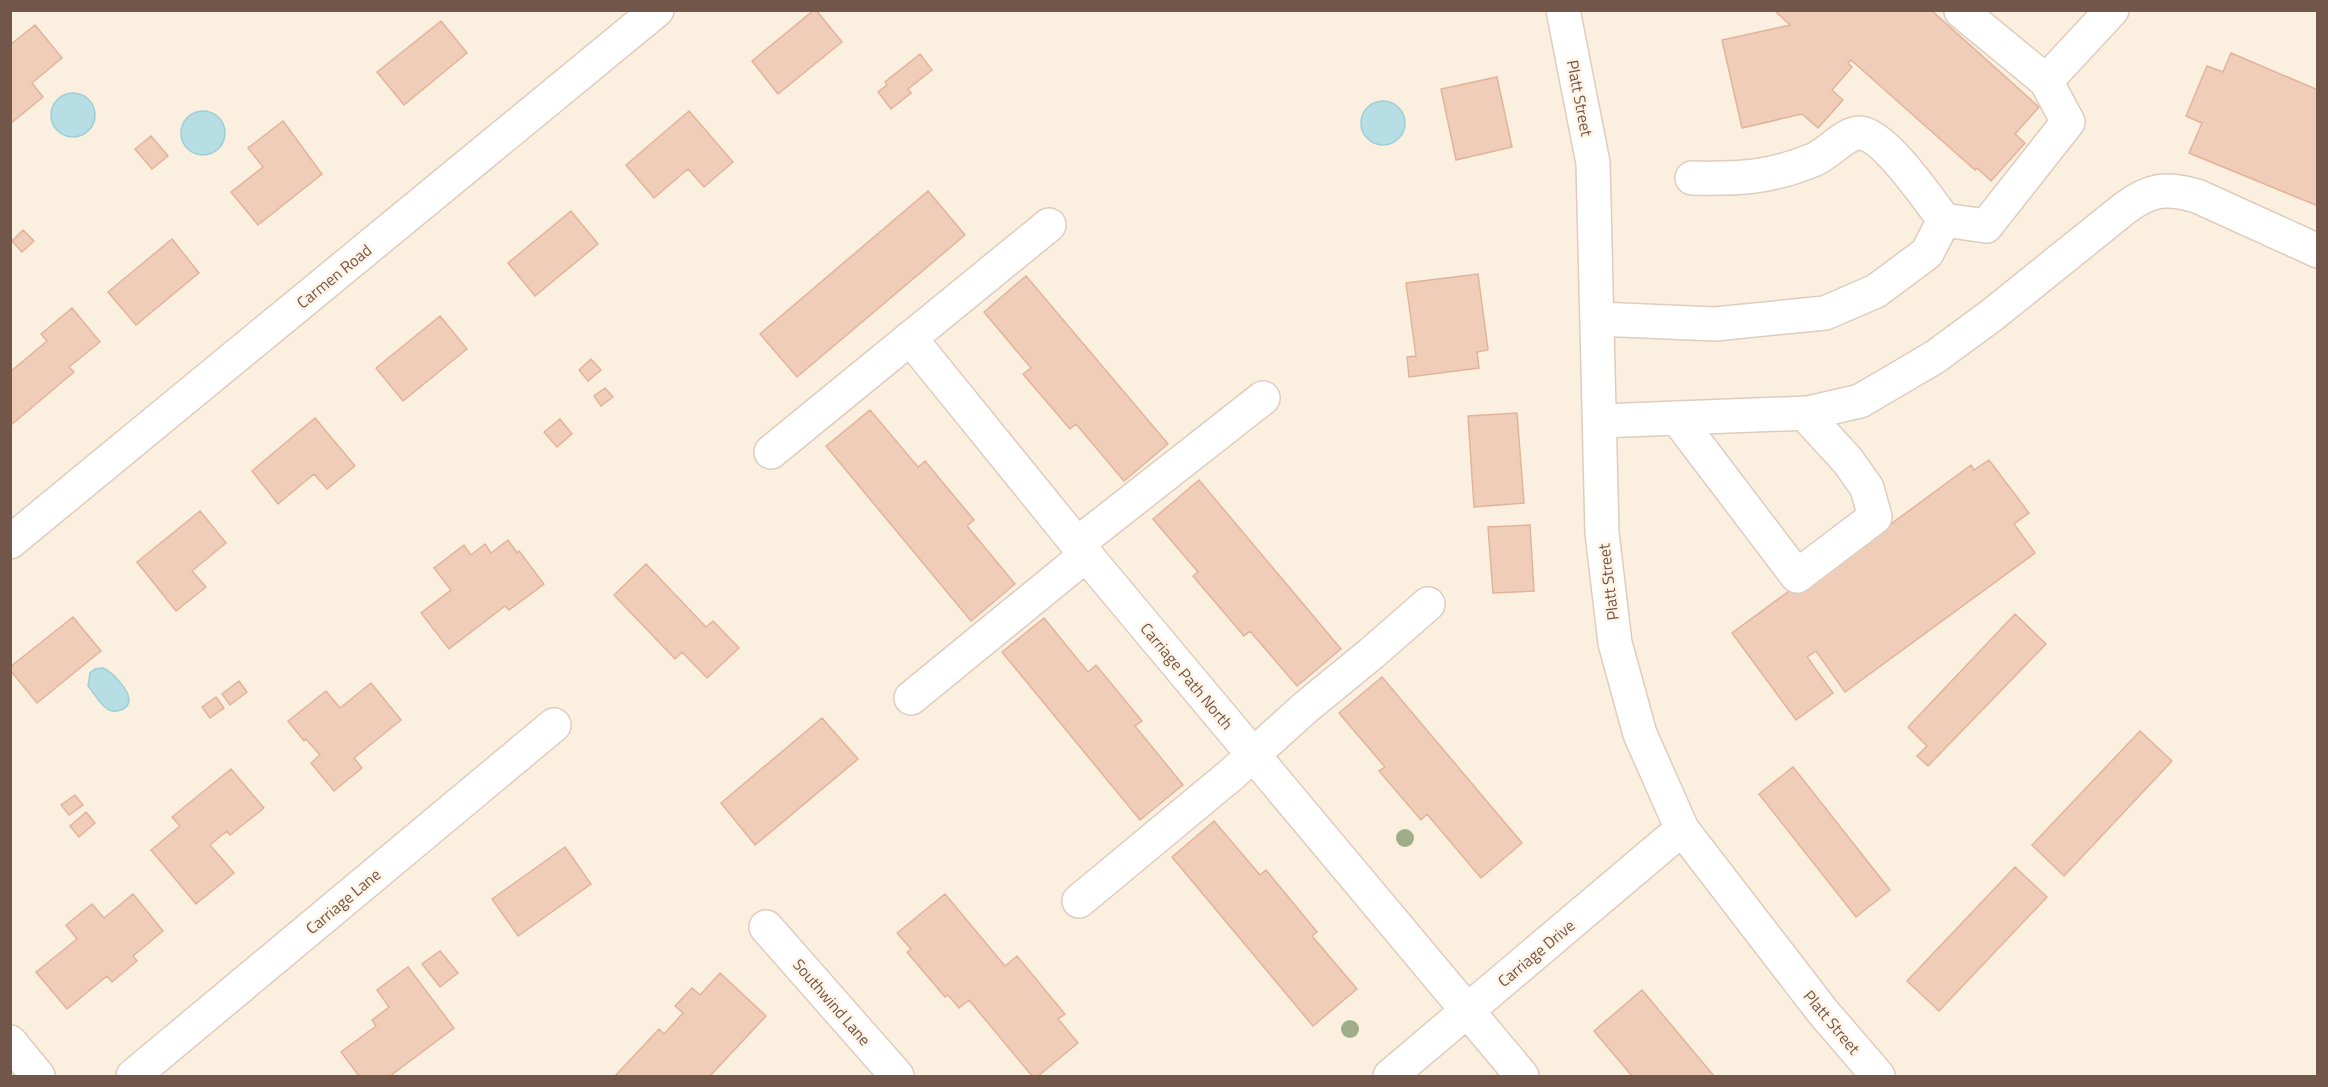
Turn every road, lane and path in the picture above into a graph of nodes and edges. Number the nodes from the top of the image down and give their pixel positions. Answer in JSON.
{"nodes":[{"id":1,"x":657,"y":10,"type":"edge"},
{"id":2,"x":1563,"y":10,"type":"edge"},
{"id":3,"x":2112,"y":10,"type":"edge"},
{"id":4,"x":1961,"y":11,"type":"edge"},
{"id":5,"x":2046,"y":81,"type":"junction"},
{"id":6,"x":1692,"y":178,"type":"dead end"},
{"id":7,"x":1944,"y":220,"type":"junction"},
{"id":8,"x":1049,"y":225,"type":"dead end"},
{"id":9,"x":2318,"y":251,"type":"edge"},
{"id":10,"x":1598,"y":319,"type":"junction"},
{"id":11,"x":910,"y":338,"type":"junction"},
{"id":12,"x":1263,"y":398,"type":"dead end"},
{"id":13,"x":1804,"y":413,"type":"junction"},
{"id":14,"x":1677,"y":418,"type":"junction"},
{"id":15,"x":1601,"y":420,"type":"junction"},
{"id":16,"x":771,"y":452,"type":"dead end"},
{"id":17,"x":10,"y":542,"type":"edge"},
{"id":18,"x":1081,"y":550,"type":"junction"},
{"id":19,"x":1428,"y":604,"type":"dead end"},
{"id":20,"x":911,"y":699,"type":"dead end"},
{"id":21,"x":554,"y":725,"type":"dead end"},
{"id":22,"x":1253,"y":755,"type":"junction"},
{"id":23,"x":1682,"y":829,"type":"junction"},
{"id":24,"x":1079,"y":901,"type":"dead end"},
{"id":25,"x":766,"y":927,"type":"dead end"},
{"id":26,"x":1468,"y":1011,"type":"junction"},
{"id":27,"x":10,"y":1042,"type":"edge"},
{"id":28,"x":38,"y":1077,"type":"edge"},
{"id":29,"x":133,"y":1077,"type":"edge"},
{"id":30,"x":897,"y":1077,"type":"edge"},
{"id":31,"x":1390,"y":1077,"type":"edge"},
{"id":32,"x":1522,"y":1077,"type":"edge"},
{"id":33,"x":1878,"y":1077,"type":"edge"}],
"edges":[{"from":1,"to":17,"type":"street","name":"Carmen Road"},
{"from":2,"to":10,"type":"street","name":"Platt Street"},
{"from":3,"to":5,"type":"street"},
{"from":4,"to":5,"type":"street"},
{"from":5,"to":7,"type":"street"},
{"from":6,"to":7,"type":"street"},
{"from":7,"to":10,"type":"street"},
{"from":8,"to":11,"type":"street"},
{"from":9,"to":13,"type":"street"},
{"from":10,"to":15,"type":"street","name":"Platt Street"},
{"from":11,"to":16,"type":"street"},
{"from":11,"to":18,"type":"street","name":"Carriage Path North"},
{"from":12,"to":18,"type":"street"},
{"from":13,"to":14,"type":"street"},
{"from":13,"to":14,"type":"street"},
{"from":14,"to":15,"type":"street"},
{"from":15,"to":23,"type":"street","name":"Platt Street"},
{"from":18,"to":20,"type":"street"},
{"from":18,"to":22,"type":"street","name":"Carriage Path North"},
{"from":19,"to":22,"type":"street"},
{"from":21,"to":29,"type":"street","name":"Carriage Lane"},
{"from":22,"to":24,"type":"street"},
{"from":22,"to":26,"type":"street","name":"Carriage Path North"},
{"from":23,"to":26,"type":"street","name":"Carriage Drive"},
{"from":23,"to":33,"type":"street","name":"Platt Street"},
{"from":25,"to":30,"type":"street","name":"Southwind Lane"},
{"from":26,"to":31,"type":"street","name":"Carriage Drive"},
{"from":26,"to":32,"type":"street","name":"Carriage Path North"},
{"from":27,"to":28,"type":"street"}]}
